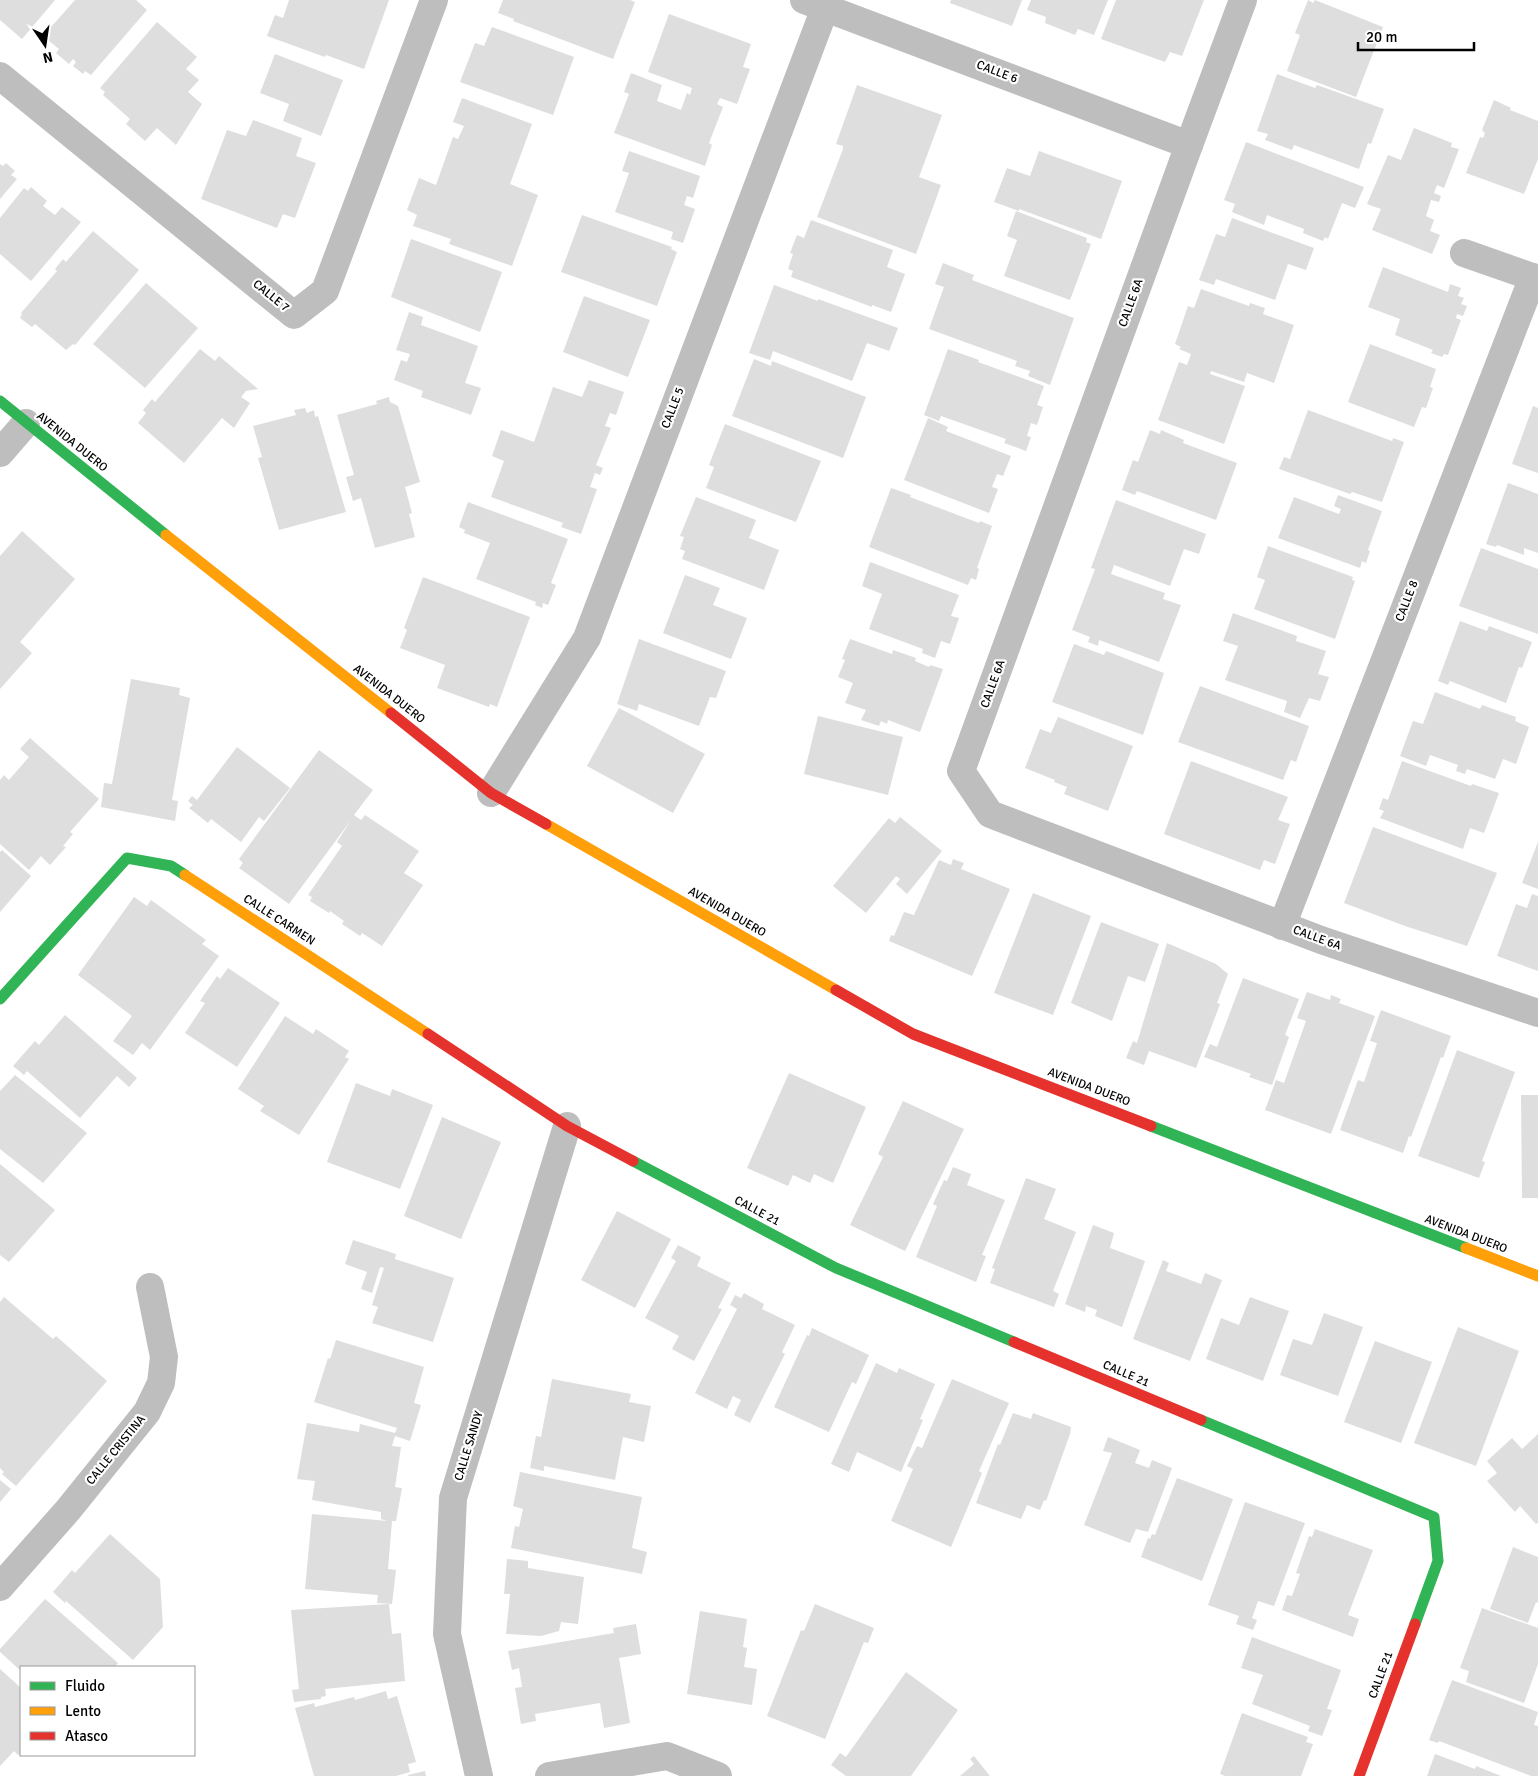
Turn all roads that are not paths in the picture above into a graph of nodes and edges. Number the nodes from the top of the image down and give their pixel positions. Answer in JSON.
{"nodes":[{"id":1,"x":434,"y":0,"type":"edge"},
{"id":2,"x":1243,"y":0,"type":"edge"},
{"id":3,"x":814,"y":4,"type":"edge"},
{"id":4,"x":0,"y":76,"type":"edge"},
{"id":5,"x":1189,"y":145,"type":"junction"},
{"id":6,"x":1464,"y":253,"type":"dead end"},
{"id":7,"x":1535,"y":278,"type":"edge"},
{"id":8,"x":0,"y":401,"type":"edge"},
{"id":9,"x":26,"y":423,"type":"junction"},
{"id":10,"x":0,"y":453,"type":"edge"},
{"id":11,"x":491,"y":793,"type":"junction"},
{"id":12,"x":1282,"y":926,"type":"junction"},
{"id":13,"x":0,"y":999,"type":"edge"},
{"id":14,"x":1538,"y":1014,"type":"edge"},
{"id":15,"x":567,"y":1126,"type":"junction"},
{"id":16,"x":1538,"y":1276,"type":"edge"},
{"id":17,"x":150,"y":1287,"type":"dead end"},
{"id":18,"x":0,"y":1587,"type":"edge"},
{"id":19,"x":478,"y":1776,"type":"edge"},
{"id":20,"x":549,"y":1776,"type":"edge"},
{"id":21,"x":718,"y":1776,"type":"edge"},
{"id":22,"x":1359,"y":1776,"type":"edge"}],
"edges":[{"from":1,"to":4,"type":"street","name":"CALLE 7"},
{"from":2,"to":5,"type":"street","name":"CALLE 6A"},
{"from":3,"to":5,"type":"street","name":"CALLE 6"},
{"from":3,"to":11,"type":"street","name":"CALLE 5"},
{"from":5,"to":12,"type":"street","name":"CALLE 6A"},
{"from":6,"to":7,"type":"street","name":"CALLE 8"},
{"from":7,"to":12,"type":"street","name":"CALLE 8"},
{"from":8,"to":9,"type":"street","name":"AVENIDA DUERO"},
{"from":9,"to":10,"type":"street"},
{"from":9,"to":11,"type":"street","name":"AVENIDA DUERO"},
{"from":11,"to":16,"type":"street","name":"AVENIDA DUERO"},
{"from":12,"to":14,"type":"street","name":"CALLE 6A"},
{"from":13,"to":15,"type":"street","name":"CALLE CARMEN"},
{"from":15,"to":19,"type":"street","name":"CALLE SANDY"},
{"from":15,"to":22,"type":"street","name":"CALLE 21"},
{"from":17,"to":18,"type":"street","name":"CALLE CRISTINA"},
{"from":20,"to":21,"type":"street"}]}
